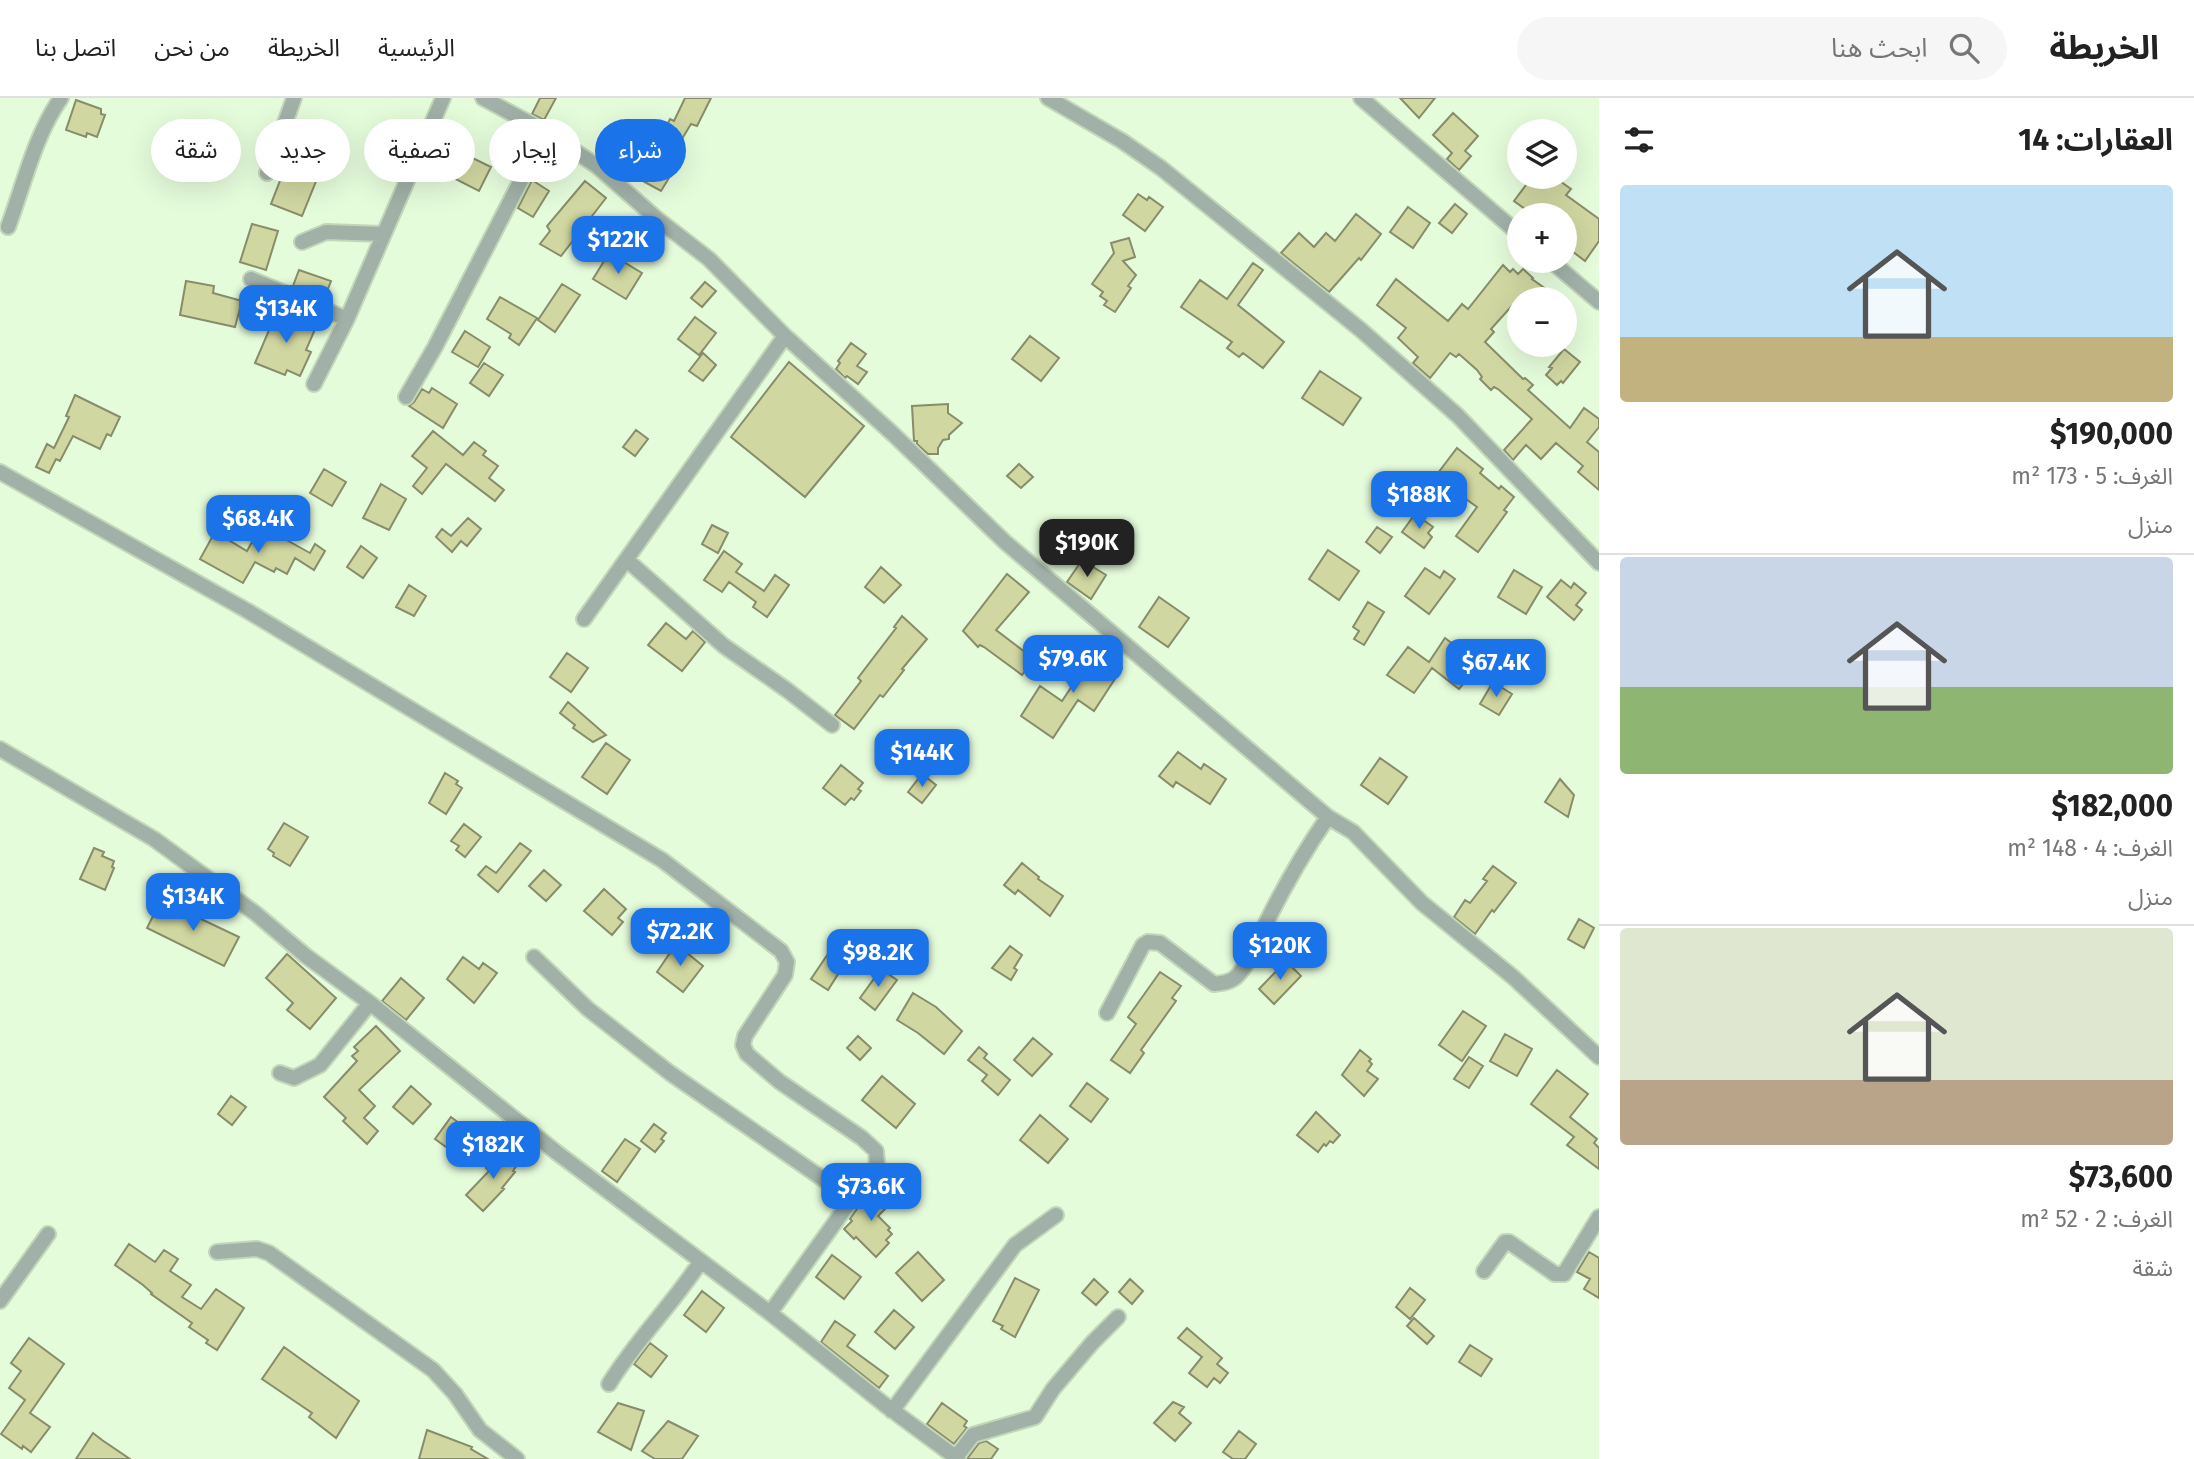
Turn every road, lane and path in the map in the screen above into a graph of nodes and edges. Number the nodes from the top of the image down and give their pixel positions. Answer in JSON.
{"nodes":[{"id":1,"x":61,"y":98,"type":"edge"},
{"id":2,"x":294,"y":98,"type":"edge"},
{"id":3,"x":443,"y":98,"type":"edge"},
{"id":4,"x":483,"y":98,"type":"edge"},
{"id":5,"x":1048,"y":98,"type":"edge"},
{"id":6,"x":1361,"y":98,"type":"edge"},
{"id":7,"x":286,"y":119,"type":"edge"},
{"id":8,"x":522,"y":119,"type":"edge"},
{"id":9,"x":581,"y":155,"type":"edge"},
{"id":10,"x":520,"y":182,"type":"edge"},
{"id":11,"x":1507,"y":224,"type":"edge"},
{"id":12,"x":8,"y":226,"type":"dead end"},
{"id":13,"x":382,"y":234,"type":"junction"},
{"id":14,"x":302,"y":242,"type":"dead end"},
{"id":15,"x":1564,"y":273,"type":"edge"},
{"id":16,"x":251,"y":279,"type":"dead end"},
{"id":17,"x":1599,"y":302,"type":"edge"},
{"id":18,"x":347,"y":319,"type":"junction"},
{"id":19,"x":785,"y":336,"type":"junction"},
{"id":20,"x":314,"y":384,"type":"dead end"},
{"id":21,"x":406,"y":397,"type":"dead end"},
{"id":22,"x":0,"y":472,"type":"edge"},
{"id":23,"x":627,"y":560,"type":"junction"},
{"id":24,"x":1599,"y":563,"type":"edge"},
{"id":25,"x":584,"y":619,"type":"dead end"},
{"id":26,"x":832,"y":725,"type":"dead end"},
{"id":27,"x":0,"y":749,"type":"edge"},
{"id":28,"x":1328,"y":817,"type":"junction"},
{"id":29,"x":534,"y":957,"type":"dead end"},
{"id":30,"x":370,"y":1003,"type":"junction"},
{"id":31,"x":1107,"y":1013,"type":"dead end"},
{"id":32,"x":1599,"y":1057,"type":"edge"},
{"id":33,"x":280,"y":1073,"type":"dead end"},
{"id":34,"x":852,"y":1199,"type":"junction"},
{"id":35,"x":1055,"y":1215,"type":"dead end"},
{"id":36,"x":1599,"y":1217,"type":"edge"},
{"id":37,"x":48,"y":1234,"type":"dead end"},
{"id":38,"x":217,"y":1252,"type":"dead end"},
{"id":39,"x":701,"y":1261,"type":"junction"},
{"id":40,"x":1484,"y":1271,"type":"dead end"},
{"id":41,"x":0,"y":1301,"type":"edge"},
{"id":42,"x":770,"y":1313,"type":"junction"},
{"id":43,"x":1118,"y":1317,"type":"dead end"},
{"id":44,"x":609,"y":1384,"type":"dead end"},
{"id":45,"x":892,"y":1411,"type":"junction"},
{"id":46,"x":957,"y":1458,"type":"edge"},
{"id":47,"x":517,"y":1459,"type":"edge"}],
"edges":[{"from":1,"to":12,"type":"street"},
{"from":2,"to":7,"type":"street"},
{"from":3,"to":13,"type":"street"},
{"from":4,"to":8,"type":"street"},
{"from":5,"to":24,"type":"street"},
{"from":6,"to":11,"type":"street"},
{"from":9,"to":19,"type":"street"},
{"from":10,"to":21,"type":"street"},
{"from":13,"to":14,"type":"street"},
{"from":13,"to":18,"type":"street"},
{"from":15,"to":17,"type":"street"},
{"from":16,"to":18,"type":"street"},
{"from":18,"to":20,"type":"street"},
{"from":19,"to":23,"type":"street"},
{"from":19,"to":28,"type":"street"},
{"from":22,"to":34,"type":"street"},
{"from":23,"to":25,"type":"street"},
{"from":23,"to":26,"type":"street"},
{"from":27,"to":30,"type":"street"},
{"from":28,"to":31,"type":"street"},
{"from":28,"to":32,"type":"street"},
{"from":29,"to":34,"type":"street"},
{"from":30,"to":33,"type":"street"},
{"from":30,"to":39,"type":"street"},
{"from":34,"to":42,"type":"street"},
{"from":35,"to":45,"type":"street"},
{"from":36,"to":40,"type":"street"},
{"from":37,"to":41,"type":"street"},
{"from":38,"to":47,"type":"street"},
{"from":39,"to":42,"type":"street"},
{"from":39,"to":44,"type":"street"},
{"from":42,"to":45,"type":"street"},
{"from":43,"to":46,"type":"street"},
{"from":45,"to":46,"type":"street"}]}
